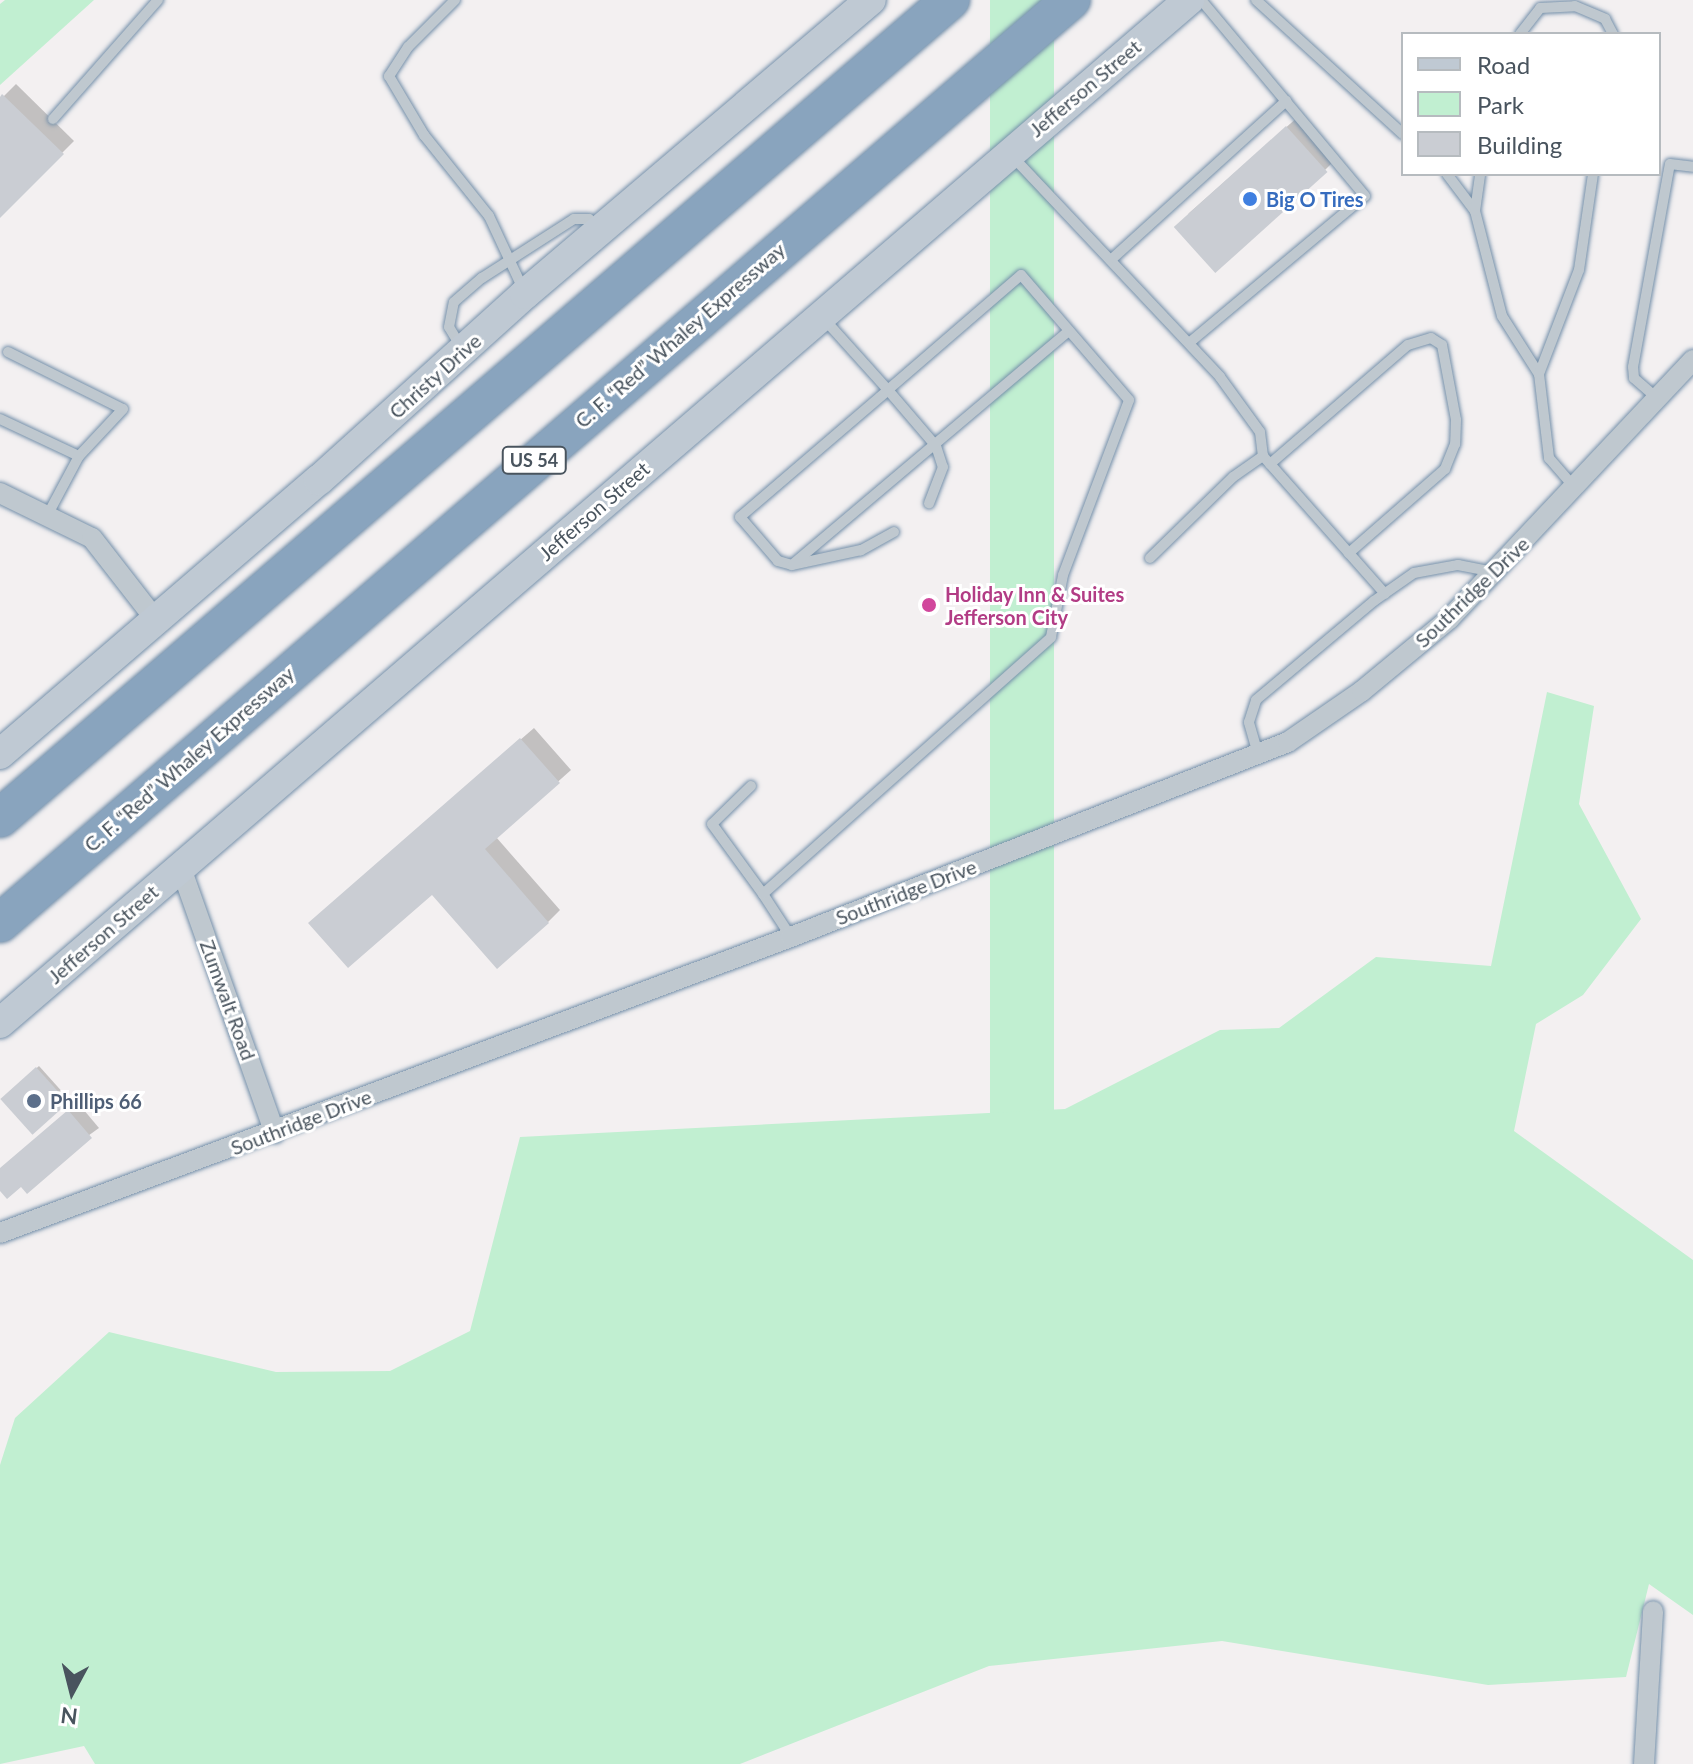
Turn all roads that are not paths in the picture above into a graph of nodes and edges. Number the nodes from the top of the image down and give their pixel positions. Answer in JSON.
{"nodes":[{"id":1,"x":158,"y":0,"type":"edge"},
{"id":2,"x":455,"y":0,"type":"edge"},
{"id":3,"x":871,"y":0,"type":"edge"},
{"id":4,"x":950,"y":0,"type":"edge"},
{"id":5,"x":1071,"y":0,"type":"edge"},
{"id":6,"x":1189,"y":0,"type":"edge"},
{"id":7,"x":1201,"y":0,"type":"edge"},
{"id":8,"x":1256,"y":0,"type":"edge"},
{"id":9,"x":1522,"y":32,"type":"edge"},
{"id":10,"x":1612,"y":32,"type":"edge"},
{"id":11,"x":1286,"y":101,"type":"junction"},
{"id":12,"x":53,"y":119,"type":"dead end"},
{"id":13,"x":1401,"y":132,"type":"edge"},
{"id":14,"x":1009,"y":153,"type":"junction"},
{"id":15,"x":1693,"y":167,"type":"edge"},
{"id":16,"x":1449,"y":176,"type":"edge"},
{"id":17,"x":1480,"y":176,"type":"edge"},
{"id":18,"x":1593,"y":176,"type":"edge"},
{"id":19,"x":1475,"y":211,"type":"junction"},
{"id":20,"x":600,"y":230,"type":"junction"},
{"id":21,"x":1113,"y":258,"type":"junction"},
{"id":22,"x":510,"y":260,"type":"junction"},
{"id":23,"x":525,"y":294,"type":"junction"},
{"id":24,"x":821,"y":315,"type":"junction"},
{"id":25,"x":1069,"y":331,"type":"junction"},
{"id":26,"x":1189,"y":343,"type":"junction"},
{"id":27,"x":463,"y":350,"type":"junction"},
{"id":28,"x":8,"y":352,"type":"dead end"},
{"id":29,"x":1690,"y":372,"type":"edge"},
{"id":30,"x":1539,"y":374,"type":"junction"},
{"id":31,"x":888,"y":390,"type":"junction"},
{"id":32,"x":1658,"y":399,"type":"junction"},
{"id":33,"x":0,"y":419,"type":"edge"},
{"id":34,"x":936,"y":446,"type":"junction"},
{"id":35,"x":79,"y":456,"type":"junction"},
{"id":36,"x":1267,"y":460,"type":"junction"},
{"id":37,"x":1576,"y":489,"type":"junction"},
{"id":38,"x":0,"y":493,"type":"edge"},
{"id":39,"x":929,"y":503,"type":"dead end"},
{"id":40,"x":47,"y":516,"type":"junction"},
{"id":41,"x":894,"y":532,"type":"dead end"},
{"id":42,"x":1349,"y":553,"type":"junction"},
{"id":43,"x":1150,"y":558,"type":"dead end"},
{"id":44,"x":792,"y":565,"type":"junction"},
{"id":45,"x":1495,"y":572,"type":"junction"},
{"id":46,"x":1385,"y":594,"type":"junction"},
{"id":47,"x":155,"y":619,"type":"junction"},
{"id":48,"x":0,"y":754,"type":"edge"},
{"id":49,"x":1258,"y":754,"type":"junction"},
{"id":50,"x":751,"y":786,"type":"dead end"},
{"id":51,"x":0,"y":818,"type":"edge"},
{"id":52,"x":181,"y":868,"type":"junction"},
{"id":53,"x":763,"y":894,"type":"junction"},
{"id":54,"x":0,"y":923,"type":"edge"},
{"id":55,"x":791,"y":937,"type":"junction"},
{"id":56,"x":0,"y":1023,"type":"edge"},
{"id":57,"x":275,"y":1133,"type":"junction"},
{"id":58,"x":0,"y":1233,"type":"edge"},
{"id":59,"x":1653,"y":1611,"type":"dead end"},
{"id":60,"x":1644,"y":1764,"type":"edge"}],
"edges":[{"from":1,"to":12,"type":"lane"},
{"from":2,"to":22,"type":"lane"},
{"from":3,"to":20,"type":"street","name":"Christy Drive"},
{"from":4,"to":51,"type":"highway"},
{"from":5,"to":54,"type":"highway","name":"C. F. “Red” Whaley Expressway","number":"US 54"},
{"from":6,"to":14,"type":"street","name":"Jefferson Street"},
{"from":7,"to":11,"type":"lane"},
{"from":8,"to":13,"type":"lane"},
{"from":9,"to":10,"type":"lane"},
{"from":11,"to":21,"type":"lane"},
{"from":11,"to":26,"type":"lane"},
{"from":14,"to":21,"type":"lane"},
{"from":14,"to":24,"type":"street","name":"Jefferson Street"},
{"from":15,"to":32,"type":"lane"},
{"from":16,"to":19,"type":"lane"},
{"from":17,"to":19,"type":"lane"},
{"from":18,"to":30,"type":"lane"},
{"from":19,"to":30,"type":"lane"},
{"from":20,"to":22,"type":"lane"},
{"from":20,"to":23,"type":"street","name":"Christy Drive"},
{"from":21,"to":26,"type":"lane"},
{"from":22,"to":23,"type":"lane"},
{"from":22,"to":27,"type":"lane"},
{"from":23,"to":27,"type":"street","name":"Christy Drive"},
{"from":24,"to":31,"type":"lane"},
{"from":24,"to":52,"type":"street","name":"Jefferson Street"},
{"from":25,"to":31,"type":"lane"},
{"from":25,"to":34,"type":"lane"},
{"from":25,"to":53,"type":"lane"},
{"from":26,"to":36,"type":"lane"},
{"from":27,"to":47,"type":"street","name":"Christy Drive"},
{"from":28,"to":35,"type":"lane"},
{"from":29,"to":32,"type":"street","name":"Southridge Drive"},
{"from":30,"to":37,"type":"lane"},
{"from":31,"to":34,"type":"lane"},
{"from":31,"to":44,"type":"lane"},
{"from":32,"to":37,"type":"street","name":"Southridge Drive"},
{"from":33,"to":35,"type":"lane"},
{"from":34,"to":39,"type":"lane"},
{"from":34,"to":44,"type":"lane"},
{"from":35,"to":40,"type":"lane"},
{"from":36,"to":42,"type":"lane"},
{"from":36,"to":42,"type":"lane"},
{"from":36,"to":43,"type":"lane"},
{"from":37,"to":45,"type":"street","name":"Southridge Drive"},
{"from":38,"to":40,"type":"street"},
{"from":40,"to":47,"type":"street"},
{"from":41,"to":44,"type":"lane"},
{"from":42,"to":46,"type":"lane"},
{"from":45,"to":46,"type":"lane"},
{"from":45,"to":49,"type":"street","name":"Southridge Drive"},
{"from":46,"to":49,"type":"lane"},
{"from":47,"to":48,"type":"street","name":"Christy Drive"},
{"from":49,"to":55,"type":"street","name":"Southridge Drive"},
{"from":50,"to":53,"type":"lane"},
{"from":52,"to":56,"type":"street","name":"Jefferson Street"},
{"from":52,"to":57,"type":"street","name":"Zumwalt Road"},
{"from":53,"to":55,"type":"lane"},
{"from":55,"to":57,"type":"street","name":"Southridge Drive"},
{"from":57,"to":58,"type":"street","name":"Southridge Drive"},
{"from":59,"to":60,"type":"street"}]}
